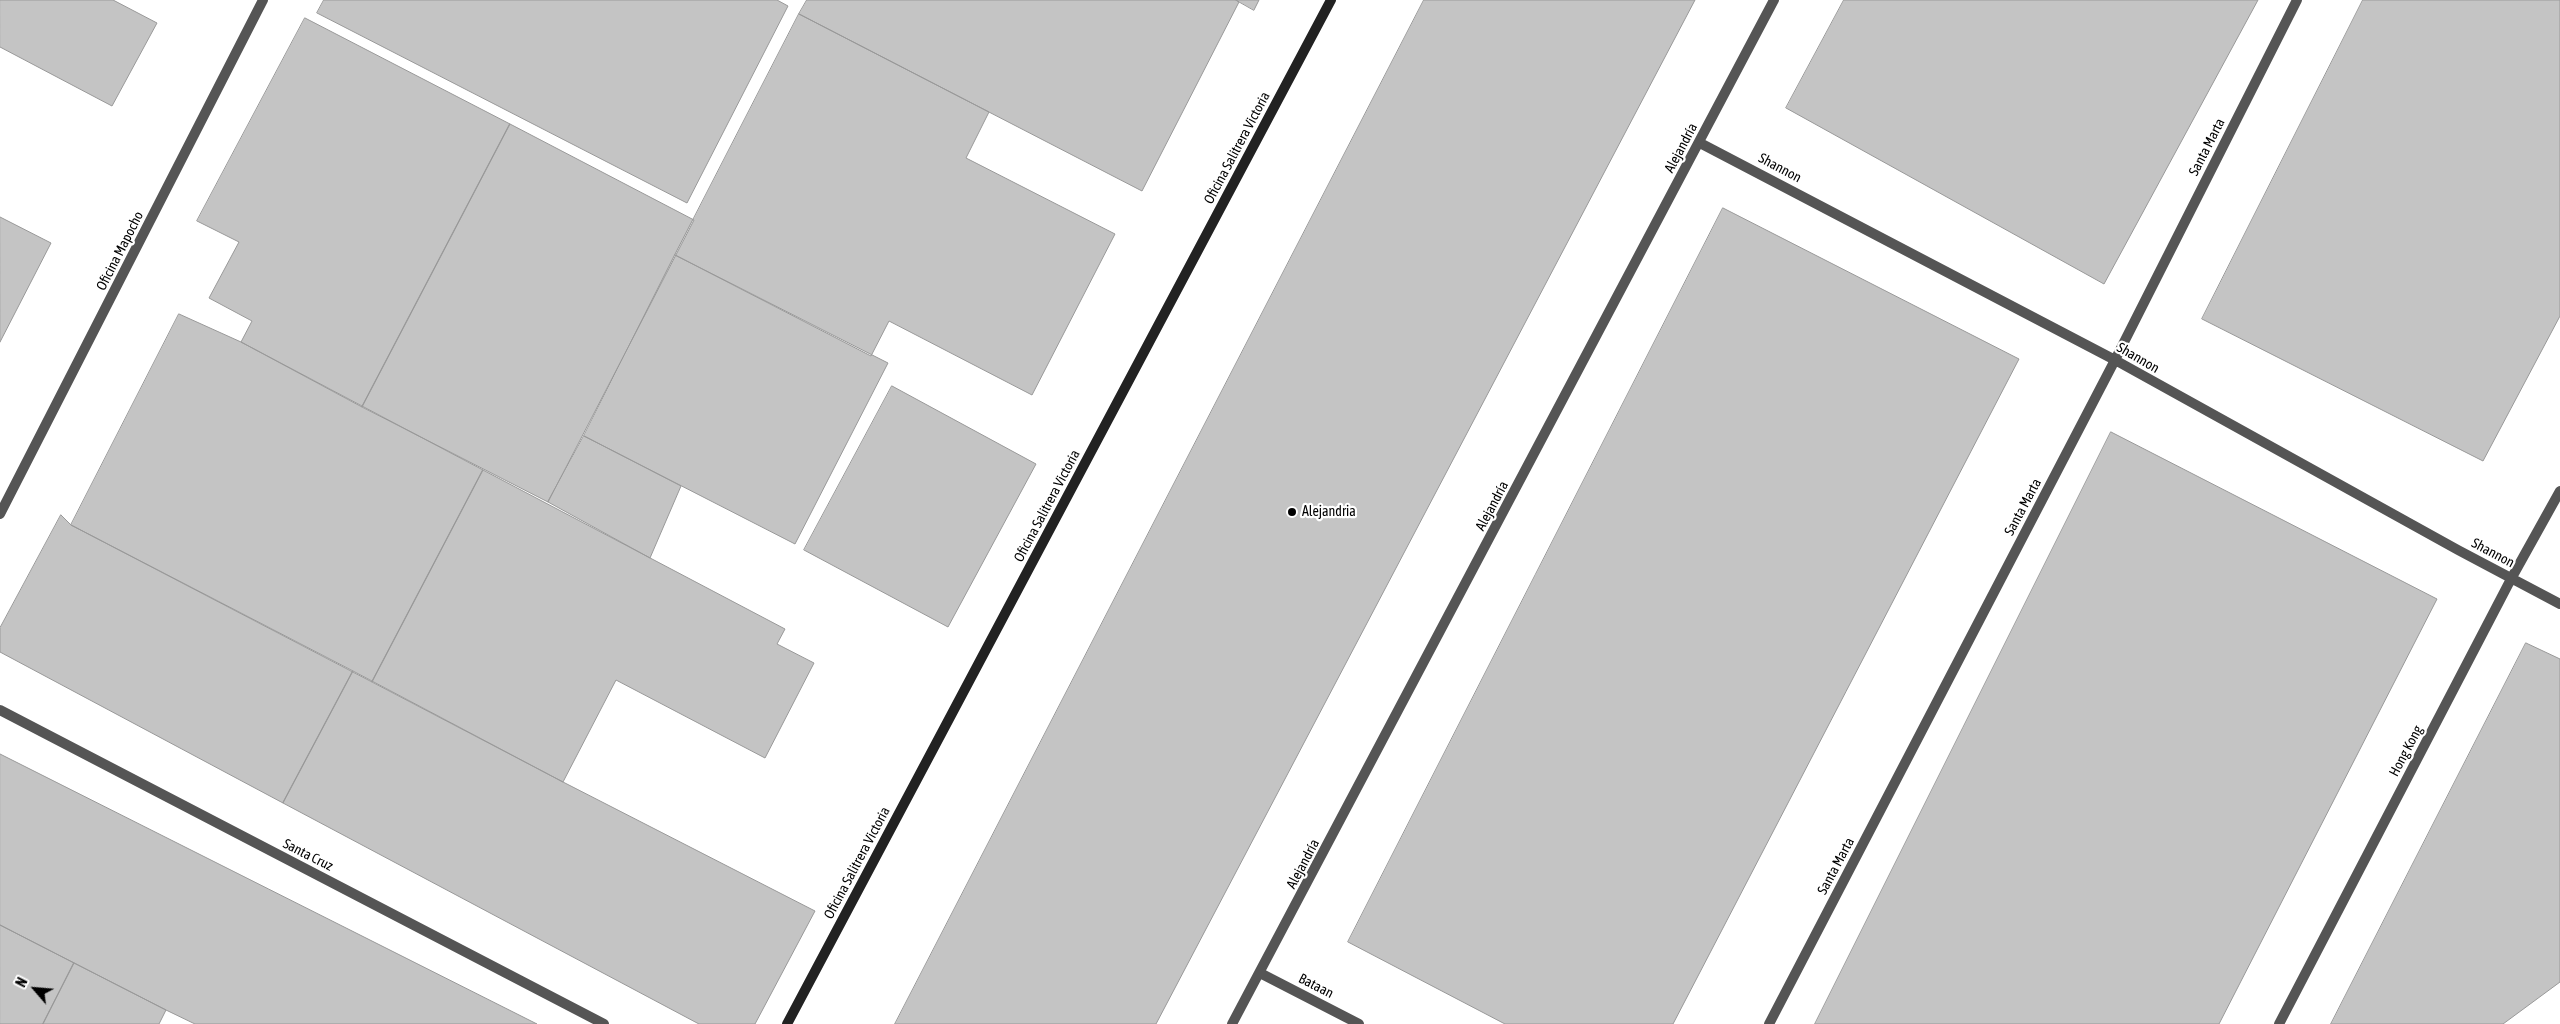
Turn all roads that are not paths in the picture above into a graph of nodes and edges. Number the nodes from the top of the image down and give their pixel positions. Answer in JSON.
{"nodes":[{"id":1,"x":264,"y":0,"type":"edge"},
{"id":2,"x":1332,"y":0,"type":"edge"},
{"id":3,"x":1774,"y":0,"type":"edge"},
{"id":4,"x":2296,"y":0,"type":"edge"},
{"id":5,"x":1700,"y":143,"type":"junction"},
{"id":6,"x":2115,"y":360,"type":"junction"},
{"id":7,"x":2560,"y":491,"type":"edge"},
{"id":8,"x":0,"y":514,"type":"edge"},
{"id":9,"x":2511,"y":579,"type":"junction"},
{"id":10,"x":2560,"y":604,"type":"edge"},
{"id":11,"x":0,"y":710,"type":"edge"},
{"id":12,"x":1260,"y":973,"type":"junction"},
{"id":13,"x":604,"y":1024,"type":"edge"},
{"id":14,"x":786,"y":1024,"type":"edge"},
{"id":15,"x":1232,"y":1024,"type":"edge"},
{"id":16,"x":1359,"y":1024,"type":"edge"},
{"id":17,"x":1769,"y":1024,"type":"edge"},
{"id":18,"x":2279,"y":1024,"type":"edge"}],
"edges":[{"from":1,"to":8,"type":"street","name":"Oficina Mapocho"},
{"from":2,"to":14,"type":"street","name":"Oficina Salitrera Victoria"},
{"from":3,"to":5,"type":"street","name":"Alejandría"},
{"from":4,"to":6,"type":"street","name":"Santa Marta"},
{"from":5,"to":6,"type":"street","name":"Shannon"},
{"from":5,"to":12,"type":"street","name":"Alejandría"},
{"from":6,"to":9,"type":"street","name":"Shannon"},
{"from":6,"to":17,"type":"street","name":"Santa Marta"},
{"from":7,"to":9,"type":"street","name":"Hong Kong"},
{"from":9,"to":10,"type":"street","name":"Shannon"},
{"from":9,"to":18,"type":"street","name":"Hong Kong"},
{"from":11,"to":13,"type":"street","name":"Santa Cruz"},
{"from":12,"to":15,"type":"street","name":"Alejandría"},
{"from":12,"to":16,"type":"street","name":"Bataan"}]}
